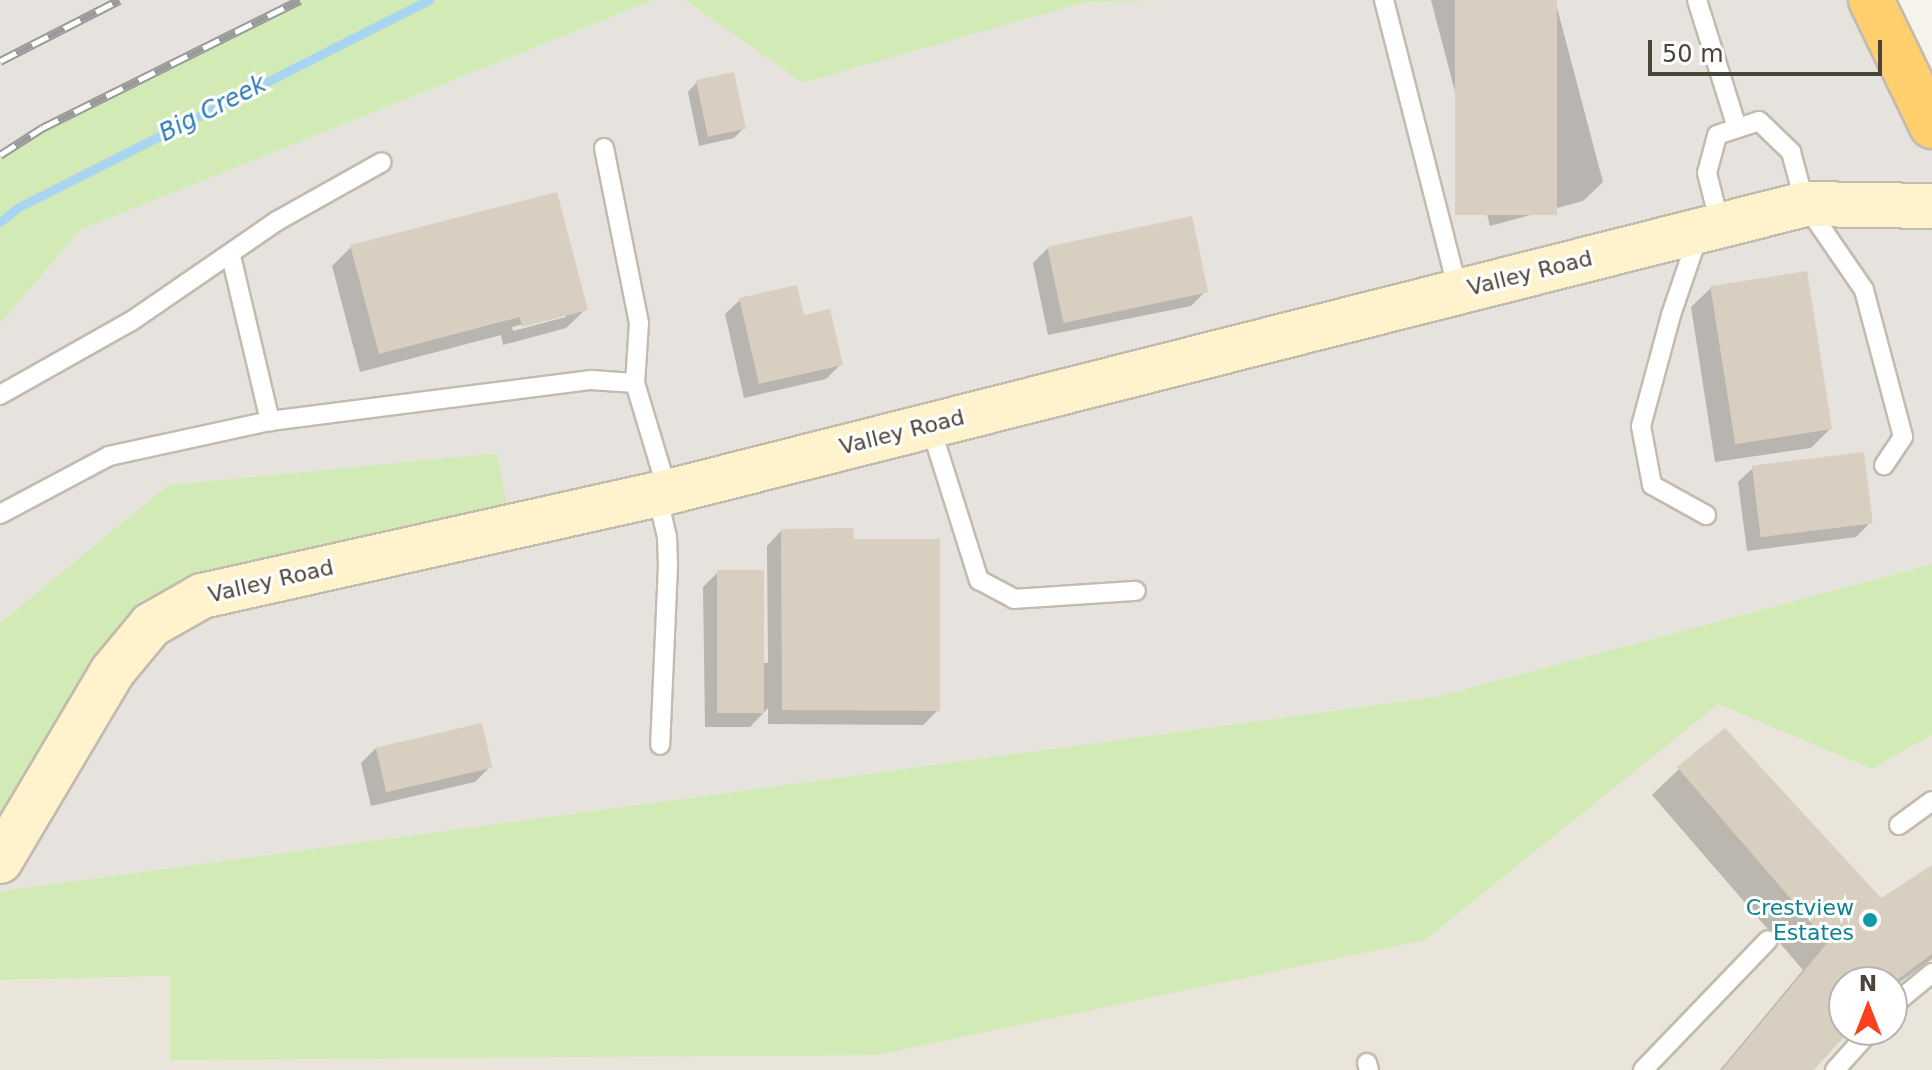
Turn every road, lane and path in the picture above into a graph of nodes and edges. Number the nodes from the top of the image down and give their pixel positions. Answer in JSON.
{"nodes":[{"id":1,"x":1384,"y":0,"type":"edge"},
{"id":2,"x":1697,"y":0,"type":"edge"},
{"id":3,"x":1871,"y":0,"type":"edge"},
{"id":4,"x":1932,"y":126,"type":"edge"},
{"id":5,"x":1737,"y":128,"type":"junction"},
{"id":6,"x":604,"y":148,"type":"dead end"},
{"id":7,"x":382,"y":162,"type":"dead end"},
{"id":8,"x":1805,"y":204,"type":"junction"},
{"id":9,"x":1932,"y":206,"type":"edge"},
{"id":10,"x":1710,"y":228,"type":"junction"},
{"id":11,"x":231,"y":256,"type":"junction"},
{"id":12,"x":1458,"y":291,"type":"junction"},
{"id":13,"x":635,"y":383,"type":"junction"},
{"id":14,"x":0,"y":395,"type":"edge"},
{"id":15,"x":270,"y":421,"type":"junction"},
{"id":16,"x":930,"y":425,"type":"junction"},
{"id":17,"x":1884,"y":465,"type":"dead end"},
{"id":18,"x":663,"y":493,"type":"junction"},
{"id":19,"x":0,"y":514,"type":"edge"},
{"id":20,"x":1706,"y":515,"type":"dead end"},
{"id":21,"x":1136,"y":591,"type":"dead end"},
{"id":22,"x":660,"y":745,"type":"dead end"},
{"id":23,"x":1932,"y":801,"type":"edge"},
{"id":24,"x":1899,"y":825,"type":"dead end"},
{"id":25,"x":0,"y":861,"type":"edge"},
{"id":26,"x":1768,"y":940,"type":"dead end"},
{"id":27,"x":1932,"y":973,"type":"edge"},
{"id":28,"x":1908,"y":993,"type":"edge"},
{"id":29,"x":1857,"y":1046,"type":"edge"},
{"id":30,"x":1643,"y":1070,"type":"edge"},
{"id":31,"x":1835,"y":1070,"type":"edge"}],
"edges":[{"from":1,"to":12,"type":"lane"},
{"from":2,"to":5,"type":"lane"},
{"from":3,"to":4,"type":"highway"},
{"from":5,"to":8,"type":"lane"},
{"from":5,"to":10,"type":"lane"},
{"from":6,"to":13,"type":"lane"},
{"from":7,"to":11,"type":"lane"},
{"from":8,"to":9,"type":"street","name":"Valley Road"},
{"from":8,"to":10,"type":"street","name":"Valley Road"},
{"from":8,"to":17,"type":"lane"},
{"from":10,"to":12,"type":"street","name":"Valley Road"},
{"from":10,"to":20,"type":"lane"},
{"from":11,"to":14,"type":"lane"},
{"from":11,"to":15,"type":"lane"},
{"from":12,"to":16,"type":"street","name":"Valley Road"},
{"from":13,"to":15,"type":"lane"},
{"from":13,"to":18,"type":"lane"},
{"from":15,"to":19,"type":"lane"},
{"from":16,"to":18,"type":"street","name":"Valley Road"},
{"from":16,"to":21,"type":"lane"},
{"from":18,"to":22,"type":"lane"},
{"from":18,"to":25,"type":"street","name":"Valley Road"},
{"from":23,"to":24,"type":"lane"},
{"from":26,"to":30,"type":"lane"},
{"from":27,"to":28,"type":"lane"},
{"from":29,"to":31,"type":"lane"}]}
